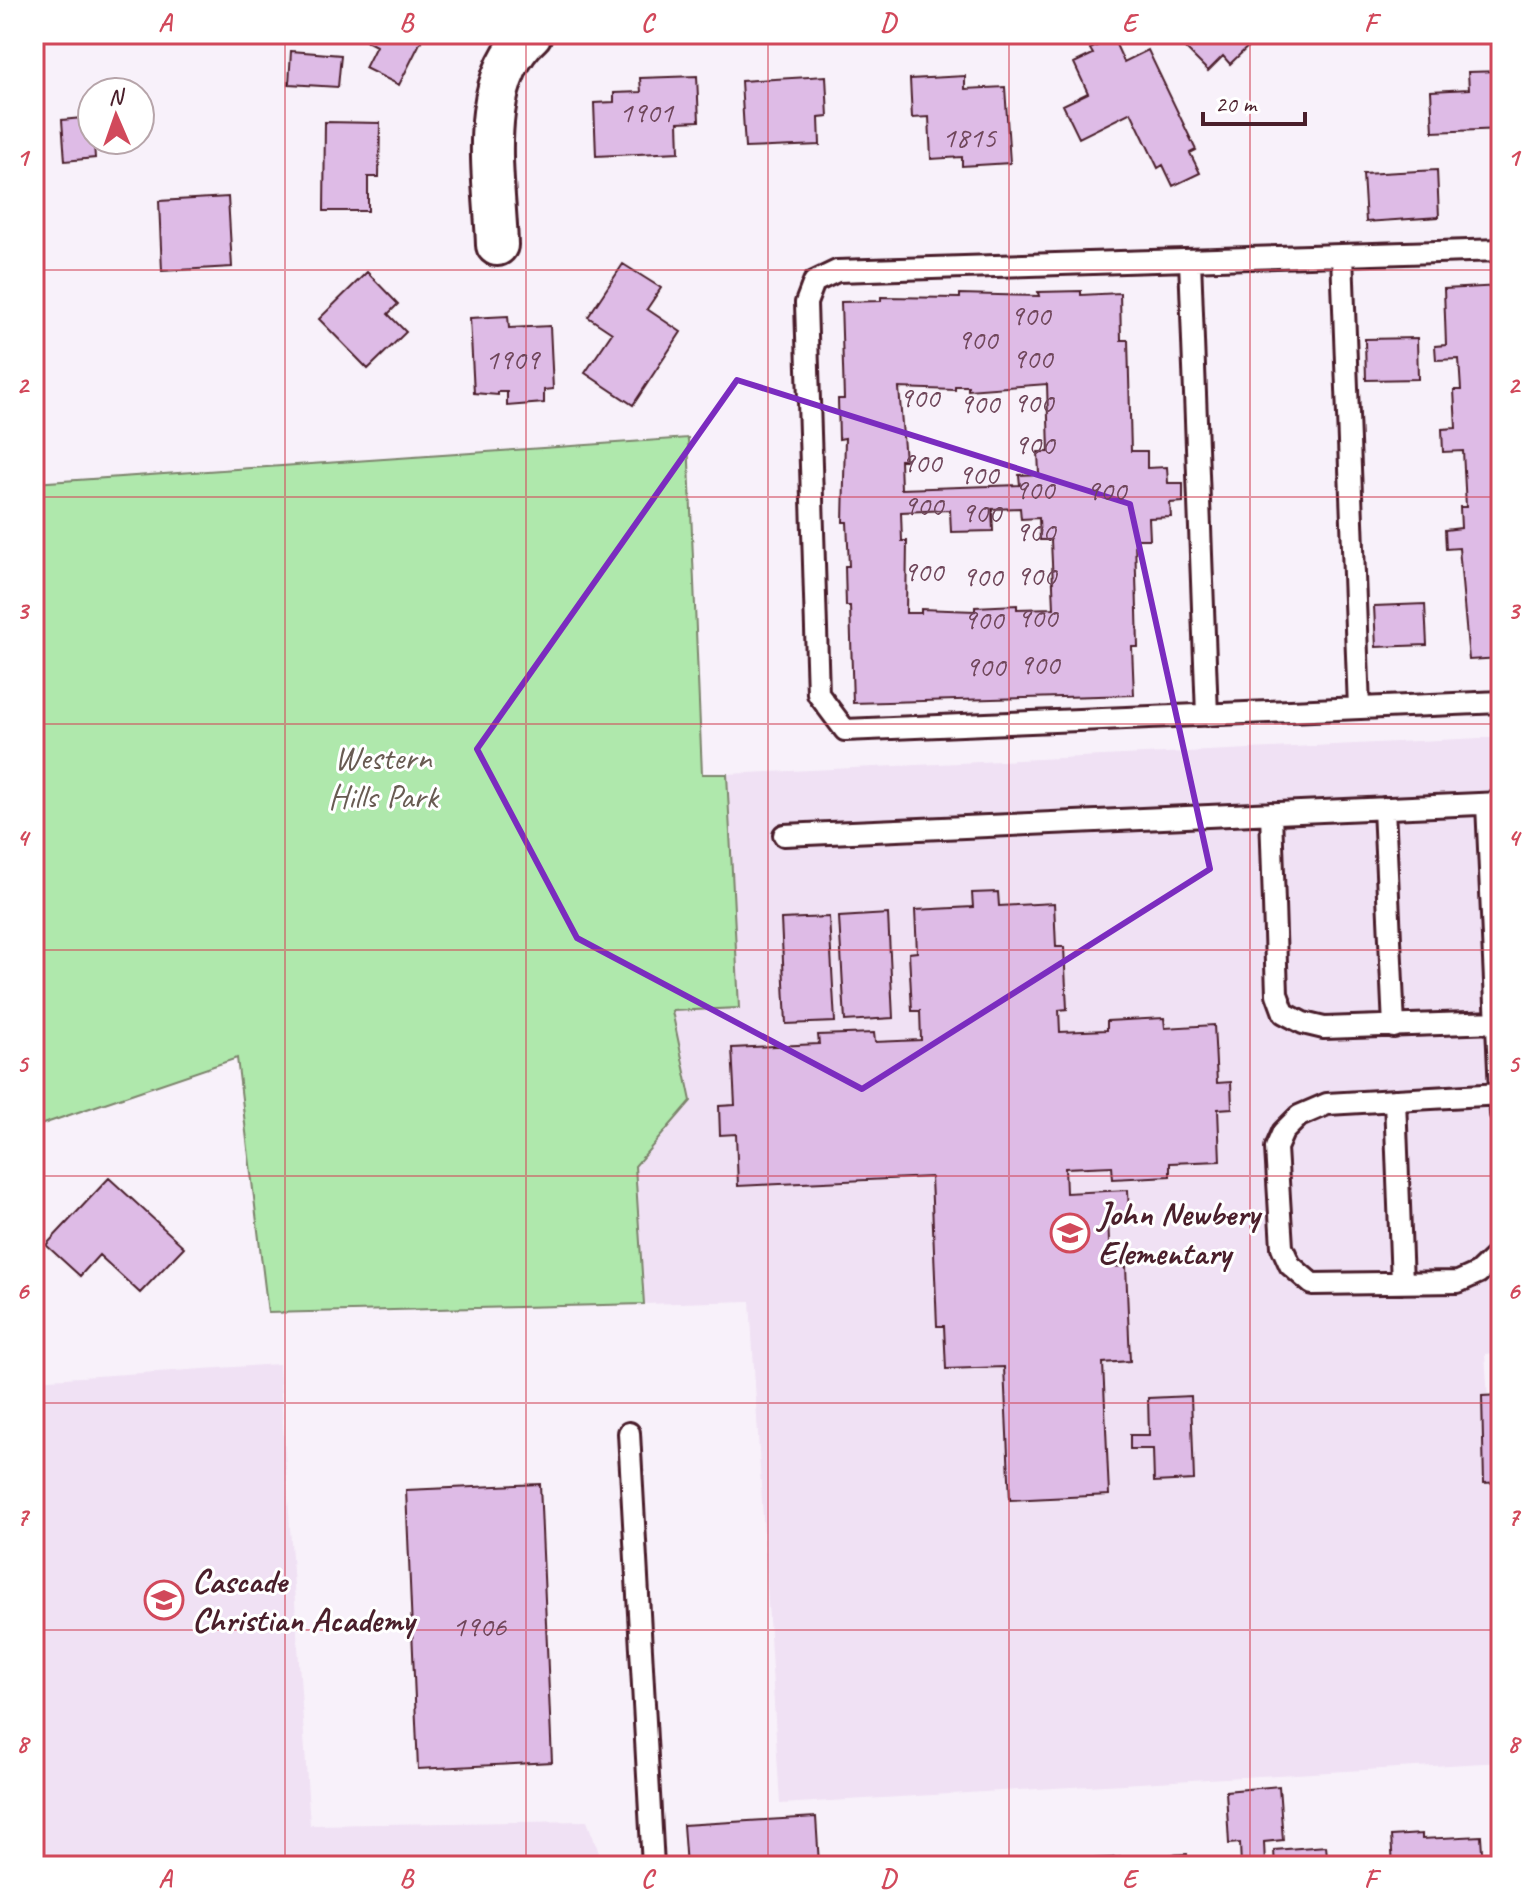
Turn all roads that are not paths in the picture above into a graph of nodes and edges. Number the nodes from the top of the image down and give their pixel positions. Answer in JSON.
{"nodes":[{"id":1,"x":531,"y":34,"type":"edge"},
{"id":2,"x":497,"y":245,"type":"dead end"},
{"id":3,"x":1501,"y":250,"type":"edge"},
{"id":4,"x":1342,"y":255,"type":"junction"},
{"id":5,"x":1190,"y":260,"type":"junction"},
{"id":6,"x":1501,"y":702,"type":"edge"},
{"id":7,"x":1359,"y":708,"type":"junction"},
{"id":8,"x":1207,"y":715,"type":"junction"},
{"id":9,"x":1494,"y":803,"type":"edge"},
{"id":10,"x":1384,"y":808,"type":"junction"},
{"id":11,"x":1271,"y":813,"type":"junction"},
{"id":12,"x":784,"y":835,"type":"dead end"},
{"id":13,"x":1497,"y":1022,"type":"junction"},
{"id":14,"x":1394,"y":1027,"type":"junction"},
{"id":15,"x":1501,"y":1094,"type":"edge"},
{"id":16,"x":1395,"y":1100,"type":"junction"},
{"id":17,"x":1501,"y":1114,"type":"edge"},
{"id":18,"x":1501,"y":1251,"type":"edge"},
{"id":19,"x":1402,"y":1283,"type":"junction"},
{"id":20,"x":629,"y":1433,"type":"dead end"},
{"id":21,"x":653,"y":1866,"type":"edge"}],
"edges":[{"from":1,"to":2,"type":"street"},
{"from":3,"to":4,"type":"lane"},
{"from":4,"to":5,"type":"lane"},
{"from":4,"to":7,"type":"lane"},
{"from":5,"to":8,"type":"lane"},
{"from":5,"to":8,"type":"lane"},
{"from":6,"to":7,"type":"lane"},
{"from":7,"to":8,"type":"lane"},
{"from":9,"to":10,"type":"lane"},
{"from":9,"to":13,"type":"lane"},
{"from":10,"to":11,"type":"lane"},
{"from":10,"to":14,"type":"lane"},
{"from":11,"to":12,"type":"lane"},
{"from":11,"to":14,"type":"lane"},
{"from":13,"to":14,"type":"lane"},
{"from":13,"to":15,"type":"lane"},
{"from":15,"to":16,"type":"lane"},
{"from":15,"to":17,"type":"lane"},
{"from":16,"to":19,"type":"lane"},
{"from":16,"to":19,"type":"lane"},
{"from":18,"to":19,"type":"lane"},
{"from":20,"to":21,"type":"lane"}]}
